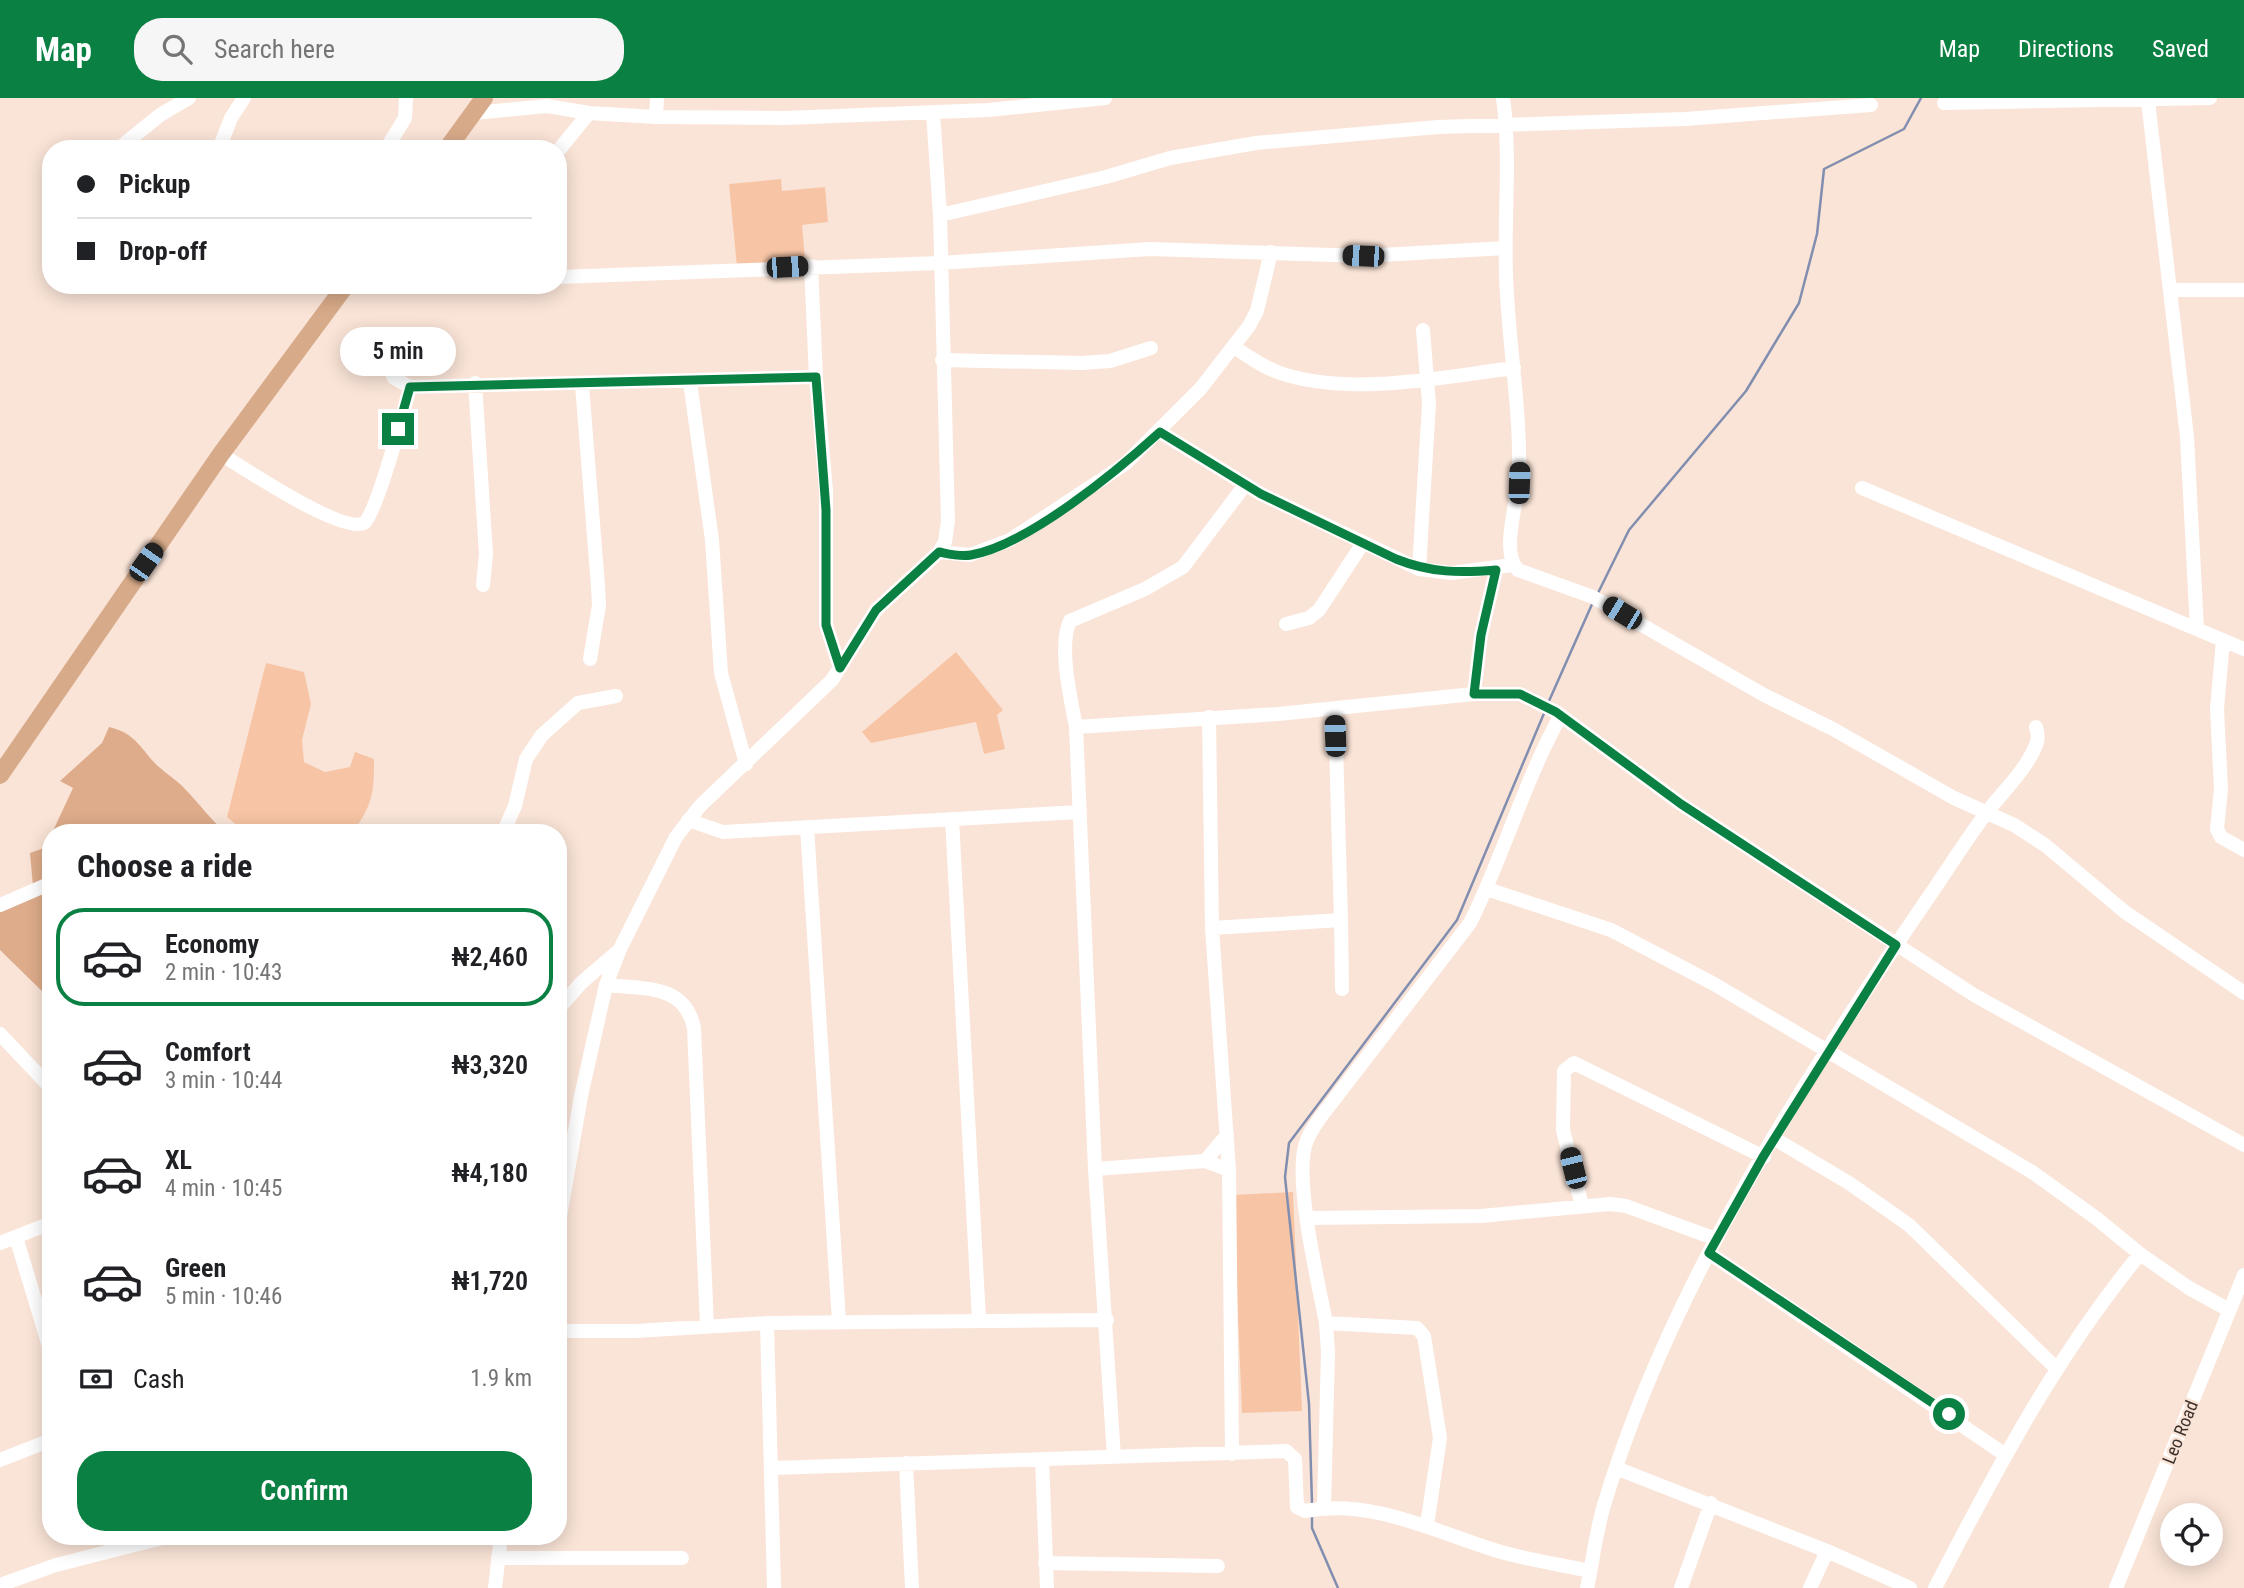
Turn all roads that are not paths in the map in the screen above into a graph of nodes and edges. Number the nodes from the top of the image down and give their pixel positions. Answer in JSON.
{"nodes":[{"id":1,"x":189,"y":98,"type":"edge"},
{"id":2,"x":244,"y":98,"type":"edge"},
{"id":3,"x":406,"y":98,"type":"edge"},
{"id":4,"x":532,"y":98,"type":"edge"},
{"id":5,"x":657,"y":98,"type":"edge"},
{"id":6,"x":1105,"y":98,"type":"edge"},
{"id":7,"x":1503,"y":98,"type":"edge"},
{"id":8,"x":2210,"y":98,"type":"edge"},
{"id":9,"x":2148,"y":101,"type":"junction"},
{"id":10,"x":480,"y":102,"type":"edge"},
{"id":11,"x":1944,"y":103,"type":"dead end"},
{"id":12,"x":1871,"y":104,"type":"dead end"},
{"id":13,"x":547,"y":106,"type":"junction"},
{"id":14,"x":589,"y":113,"type":"junction"},
{"id":15,"x":933,"y":113,"type":"junction"},
{"id":16,"x":656,"y":117,"type":"junction"},
{"id":17,"x":1506,"y":124,"type":"junction"},
{"id":18,"x":129,"y":140,"type":"edge"},
{"id":19,"x":222,"y":140,"type":"edge"},
{"id":20,"x":392,"y":140,"type":"edge"},
{"id":21,"x":453,"y":140,"type":"edge"},
{"id":22,"x":567,"y":140,"type":"edge"},
{"id":23,"x":940,"y":215,"type":"junction"},
{"id":24,"x":1506,"y":248,"type":"junction"},
{"id":25,"x":1271,"y":252,"type":"junction"},
{"id":26,"x":940,"y":263,"type":"junction"},
{"id":27,"x":811,"y":266,"type":"junction"},
{"id":28,"x":567,"y":277,"type":"edge"},
{"id":29,"x":2170,"y":290,"type":"junction"},
{"id":30,"x":2244,"y":290,"type":"edge"},
{"id":31,"x":339,"y":294,"type":"edge"},
{"id":32,"x":1423,"y":330,"type":"dead end"},
{"id":33,"x":1234,"y":347,"type":"junction"},
{"id":34,"x":1151,"y":348,"type":"dead end"},
{"id":35,"x":942,"y":360,"type":"junction"},
{"id":36,"x":390,"y":368,"type":"dead end"},
{"id":37,"x":1514,"y":368,"type":"junction"},
{"id":38,"x":816,"y":377,"type":"junction"},
{"id":39,"x":1429,"y":377,"type":"junction"},
{"id":40,"x":690,"y":382,"type":"junction"},
{"id":41,"x":475,"y":383,"type":"junction"},
{"id":42,"x":582,"y":385,"type":"junction"},
{"id":43,"x":410,"y":387,"type":"junction"},
{"id":44,"x":1160,"y":432,"type":"junction"},
{"id":45,"x":221,"y":454,"type":"junction"},
{"id":46,"x":1245,"y":485,"type":"junction"},
{"id":47,"x":1862,"y":488,"type":"dead end"},
{"id":48,"x":1363,"y":543,"type":"junction"},
{"id":49,"x":939,"y":552,"type":"junction"},
{"id":50,"x":1513,"y":565,"type":"junction"},
{"id":51,"x":1419,"y":569,"type":"junction"},
{"id":52,"x":1496,"y":570,"type":"junction"},
{"id":53,"x":483,"y":585,"type":"dead end"},
{"id":54,"x":1286,"y":624,"type":"dead end"},
{"id":55,"x":2197,"y":629,"type":"junction"},
{"id":56,"x":2223,"y":640,"type":"junction"},
{"id":57,"x":2244,"y":649,"type":"edge"},
{"id":58,"x":590,"y":659,"type":"dead end"},
{"id":59,"x":840,"y":668,"type":"junction"},
{"id":60,"x":1474,"y":694,"type":"junction"},
{"id":61,"x":616,"y":696,"type":"dead end"},
{"id":62,"x":1335,"y":709,"type":"junction"},
{"id":63,"x":1554,"y":711,"type":"junction"},
{"id":64,"x":1209,"y":717,"type":"junction"},
{"id":65,"x":1076,"y":727,"type":"junction"},
{"id":66,"x":2036,"y":727,"type":"dead end"},
{"id":67,"x":746,"y":764,"type":"junction"},
{"id":68,"x":0,"y":775,"type":"edge"},
{"id":69,"x":1080,"y":812,"type":"junction"},
{"id":70,"x":1986,"y":813,"type":"junction"},
{"id":71,"x":952,"y":819,"type":"junction"},
{"id":72,"x":688,"y":820,"type":"junction"},
{"id":73,"x":507,"y":824,"type":"edge"},
{"id":74,"x":807,"y":827,"type":"junction"},
{"id":75,"x":2244,"y":850,"type":"edge"},
{"id":76,"x":42,"y":887,"type":"edge"},
{"id":77,"x":1487,"y":889,"type":"junction"},
{"id":78,"x":0,"y":905,"type":"edge"},
{"id":79,"x":1341,"y":920,"type":"junction"},
{"id":80,"x":1212,"y":928,"type":"junction"},
{"id":81,"x":1896,"y":945,"type":"junction"},
{"id":82,"x":620,"y":949,"type":"junction"},
{"id":83,"x":607,"y":985,"type":"junction"},
{"id":84,"x":1342,"y":989,"type":"dead end"},
{"id":85,"x":2244,"y":993,"type":"edge"},
{"id":86,"x":567,"y":999,"type":"edge"},
{"id":87,"x":0,"y":1034,"type":"edge"},
{"id":88,"x":1828,"y":1052,"type":"junction"},
{"id":89,"x":42,"y":1078,"type":"edge"},
{"id":90,"x":1227,"y":1135,"type":"junction"},
{"id":91,"x":1775,"y":1139,"type":"junction"},
{"id":92,"x":2244,"y":1145,"type":"edge"},
{"id":93,"x":1763,"y":1157,"type":"junction"},
{"id":94,"x":1205,"y":1161,"type":"junction"},
{"id":95,"x":1096,"y":1169,"type":"junction"},
{"id":96,"x":1229,"y":1170,"type":"junction"},
{"id":97,"x":567,"y":1176,"type":"edge"},
{"id":98,"x":1582,"y":1206,"type":"junction"},
{"id":99,"x":1308,"y":1218,"type":"junction"},
{"id":100,"x":42,"y":1227,"type":"edge"},
{"id":101,"x":16,"y":1237,"type":"junction"},
{"id":102,"x":0,"y":1243,"type":"edge"},
{"id":103,"x":1712,"y":1246,"type":"junction"},
{"id":104,"x":2140,"y":1254,"type":"junction"},
{"id":105,"x":2244,"y":1276,"type":"edge"},
{"id":106,"x":2229,"y":1310,"type":"junction"},
{"id":107,"x":979,"y":1320,"type":"junction"},
{"id":108,"x":1107,"y":1320,"type":"junction"},
{"id":109,"x":839,"y":1321,"type":"junction"},
{"id":110,"x":42,"y":1323,"type":"edge"},
{"id":111,"x":767,"y":1323,"type":"junction"},
{"id":112,"x":1326,"y":1323,"type":"junction"},
{"id":113,"x":707,"y":1326,"type":"junction"},
{"id":114,"x":567,"y":1331,"type":"edge"},
{"id":115,"x":2057,"y":1369,"type":"junction"},
{"id":116,"x":42,"y":1444,"type":"edge"},
{"id":117,"x":1232,"y":1454,"type":"junction"},
{"id":118,"x":2004,"y":1454,"type":"junction"},
{"id":119,"x":1114,"y":1457,"type":"junction"},
{"id":120,"x":1042,"y":1459,"type":"junction"},
{"id":121,"x":0,"y":1460,"type":"edge"},
{"id":122,"x":906,"y":1463,"type":"junction"},
{"id":123,"x":773,"y":1468,"type":"junction"},
{"id":124,"x":1616,"y":1468,"type":"junction"},
{"id":125,"x":1711,"y":1503,"type":"junction"},
{"id":126,"x":1314,"y":1509,"type":"junction"},
{"id":127,"x":1427,"y":1525,"type":"junction"},
{"id":128,"x":113,"y":1545,"type":"edge"},
{"id":129,"x":500,"y":1545,"type":"edge"},
{"id":130,"x":1827,"y":1551,"type":"junction"},
{"id":131,"x":498,"y":1558,"type":"junction"},
{"id":132,"x":682,"y":1558,"type":"dead end"},
{"id":133,"x":1045,"y":1563,"type":"junction"},
{"id":134,"x":1218,"y":1566,"type":"dead end"},
{"id":135,"x":1590,"y":1571,"type":"junction"},
{"id":136,"x":15,"y":1584,"type":"edge"},
{"id":137,"x":0,"y":1585,"type":"edge"},
{"id":138,"x":495,"y":1588,"type":"edge"},
{"id":139,"x":774,"y":1588,"type":"edge"},
{"id":140,"x":912,"y":1588,"type":"edge"},
{"id":141,"x":1047,"y":1588,"type":"edge"},
{"id":142,"x":1587,"y":1588,"type":"edge"},
{"id":143,"x":1681,"y":1588,"type":"edge"},
{"id":144,"x":1810,"y":1588,"type":"edge"},
{"id":145,"x":1910,"y":1588,"type":"edge"},
{"id":146,"x":1935,"y":1588,"type":"edge"},
{"id":147,"x":2116,"y":1588,"type":"edge"}],
"edges":[{"from":1,"to":18,"type":"street"},
{"from":2,"to":19,"type":"street"},
{"from":3,"to":20,"type":"street"},
{"from":4,"to":13,"type":"street"},
{"from":5,"to":16,"type":"street"},
{"from":6,"to":15,"type":"street"},
{"from":7,"to":17,"type":"street"},
{"from":8,"to":9,"type":"street"},
{"from":9,"to":11,"type":"street"},
{"from":9,"to":29,"type":"street"},
{"from":10,"to":13,"type":"street"},
{"from":10,"to":21,"type":"main road"},
{"from":12,"to":17,"type":"street"},
{"from":13,"to":14,"type":"street"},
{"from":14,"to":16,"type":"street"},
{"from":14,"to":22,"type":"street"},
{"from":15,"to":16,"type":"street"},
{"from":15,"to":23,"type":"street"},
{"from":17,"to":23,"type":"street"},
{"from":17,"to":24,"type":"street"},
{"from":23,"to":26,"type":"street"},
{"from":24,"to":25,"type":"street"},
{"from":24,"to":37,"type":"street"},
{"from":25,"to":26,"type":"street"},
{"from":25,"to":33,"type":"street"},
{"from":26,"to":27,"type":"street"},
{"from":26,"to":35,"type":"street"},
{"from":27,"to":28,"type":"street"},
{"from":27,"to":38,"type":"street"},
{"from":29,"to":30,"type":"street"},
{"from":29,"to":55,"type":"street"},
{"from":31,"to":45,"type":"main road"},
{"from":32,"to":39,"type":"street"},
{"from":33,"to":39,"type":"street"},
{"from":33,"to":44,"type":"street"},
{"from":34,"to":35,"type":"street"},
{"from":35,"to":49,"type":"street"},
{"from":36,"to":43,"type":"street"},
{"from":37,"to":39,"type":"street"},
{"from":37,"to":50,"type":"street"},
{"from":38,"to":40,"type":"street"},
{"from":38,"to":59,"type":"street"},
{"from":39,"to":51,"type":"street"},
{"from":40,"to":42,"type":"street"},
{"from":40,"to":67,"type":"street"},
{"from":41,"to":42,"type":"street"},
{"from":41,"to":43,"type":"street"},
{"from":41,"to":53,"type":"street"},
{"from":42,"to":58,"type":"street"},
{"from":43,"to":45,"type":"street"},
{"from":44,"to":46,"type":"street"},
{"from":44,"to":49,"type":"street"},
{"from":45,"to":68,"type":"main road"},
{"from":46,"to":48,"type":"street"},
{"from":46,"to":65,"type":"street"},
{"from":47,"to":55,"type":"street"},
{"from":48,"to":51,"type":"street"},
{"from":48,"to":54,"type":"street"},
{"from":49,"to":59,"type":"street"},
{"from":50,"to":52,"type":"street"},
{"from":50,"to":70,"type":"street"},
{"from":51,"to":52,"type":"street"},
{"from":52,"to":60,"type":"street"},
{"from":55,"to":56,"type":"street"},
{"from":56,"to":57,"type":"street"},
{"from":56,"to":75,"type":"street"},
{"from":59,"to":67,"type":"street"},
{"from":60,"to":62,"type":"street"},
{"from":60,"to":63,"type":"street"},
{"from":61,"to":73,"type":"street"},
{"from":62,"to":64,"type":"street"},
{"from":62,"to":79,"type":"street"},
{"from":63,"to":77,"type":"street"},
{"from":63,"to":81,"type":"street"},
{"from":64,"to":65,"type":"street"},
{"from":64,"to":80,"type":"street"},
{"from":65,"to":69,"type":"street"},
{"from":66,"to":70,"type":"street"},
{"from":67,"to":72,"type":"street"},
{"from":69,"to":71,"type":"street"},
{"from":69,"to":95,"type":"street"},
{"from":70,"to":81,"type":"street"},
{"from":70,"to":85,"type":"street"},
{"from":71,"to":74,"type":"street"},
{"from":71,"to":107,"type":"street"},
{"from":72,"to":74,"type":"street"},
{"from":72,"to":82,"type":"street"},
{"from":74,"to":109,"type":"street"},
{"from":76,"to":78,"type":"street"},
{"from":77,"to":88,"type":"street"},
{"from":77,"to":99,"type":"street"},
{"from":79,"to":80,"type":"street"},
{"from":79,"to":84,"type":"street"},
{"from":80,"to":90,"type":"street"},
{"from":81,"to":88,"type":"street"},
{"from":81,"to":92,"type":"street"},
{"from":82,"to":83,"type":"street"},
{"from":82,"to":86,"type":"street"},
{"from":83,"to":97,"type":"street"},
{"from":83,"to":113,"type":"street"},
{"from":87,"to":89,"type":"street"},
{"from":88,"to":91,"type":"street"},
{"from":88,"to":104,"type":"street"},
{"from":90,"to":94,"type":"street"},
{"from":90,"to":96,"type":"street"},
{"from":91,"to":93,"type":"street"},
{"from":91,"to":115,"type":"street"},
{"from":93,"to":98,"type":"street"},
{"from":93,"to":103,"type":"street"},
{"from":94,"to":95,"type":"street"},
{"from":94,"to":96,"type":"street"},
{"from":95,"to":108,"type":"street"},
{"from":96,"to":117,"type":"street"},
{"from":98,"to":99,"type":"street"},
{"from":98,"to":103,"type":"street"},
{"from":99,"to":112,"type":"street"},
{"from":100,"to":101,"type":"street"},
{"from":101,"to":102,"type":"street"},
{"from":101,"to":110,"type":"street"},
{"from":103,"to":118,"type":"street"},
{"from":103,"to":124,"type":"street"},
{"from":104,"to":106,"type":"street"},
{"from":104,"to":115,"type":"street"},
{"from":105,"to":106,"type":"street","name":"Leo Road"},
{"from":106,"to":147,"type":"street","name":"Leo Road"},
{"from":107,"to":108,"type":"street"},
{"from":107,"to":109,"type":"street"},
{"from":108,"to":119,"type":"street"},
{"from":109,"to":111,"type":"street"},
{"from":111,"to":113,"type":"street"},
{"from":111,"to":123,"type":"street"},
{"from":112,"to":126,"type":"street"},
{"from":112,"to":127,"type":"street"},
{"from":113,"to":114,"type":"street"},
{"from":115,"to":118,"type":"street"},
{"from":116,"to":121,"type":"street"},
{"from":117,"to":119,"type":"street"},
{"from":117,"to":126,"type":"street"},
{"from":118,"to":146,"type":"street"},
{"from":119,"to":120,"type":"street"},
{"from":120,"to":122,"type":"street"},
{"from":120,"to":133,"type":"street"},
{"from":122,"to":123,"type":"street"},
{"from":122,"to":140,"type":"street"},
{"from":123,"to":139,"type":"street"},
{"from":124,"to":125,"type":"street"},
{"from":124,"to":135,"type":"street"},
{"from":125,"to":130,"type":"street"},
{"from":125,"to":143,"type":"street"},
{"from":126,"to":127,"type":"street"},
{"from":127,"to":135,"type":"street"},
{"from":128,"to":136,"type":"street"},
{"from":129,"to":131,"type":"street"},
{"from":130,"to":144,"type":"street"},
{"from":130,"to":145,"type":"street"},
{"from":131,"to":132,"type":"street"},
{"from":131,"to":138,"type":"street"},
{"from":133,"to":134,"type":"street"},
{"from":133,"to":141,"type":"street"},
{"from":135,"to":142,"type":"street"},
{"from":136,"to":137,"type":"street"}]}
